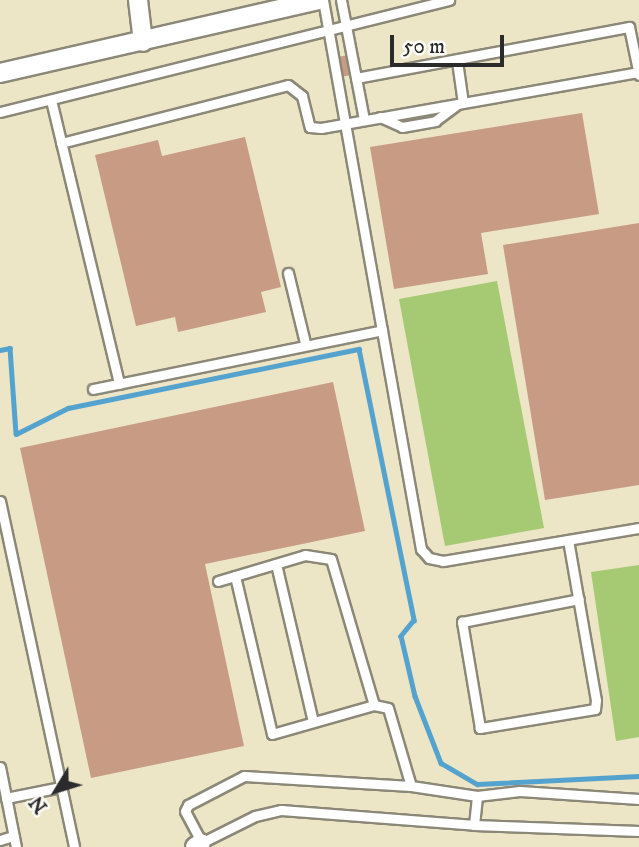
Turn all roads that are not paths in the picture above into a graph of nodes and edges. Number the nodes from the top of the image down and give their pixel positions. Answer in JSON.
{"nodes":[{"id":1,"x":138,"y":0,"type":"edge"},
{"id":2,"x":318,"y":0,"type":"edge"},
{"id":3,"x":323,"y":0,"type":"edge"},
{"id":4,"x":341,"y":0,"type":"edge"},
{"id":5,"x":449,"y":0,"type":"edge"},
{"id":6,"x":345,"y":26,"type":"junction"},
{"id":7,"x":329,"y":30,"type":"junction"},
{"id":8,"x":143,"y":42,"type":"junction"},
{"id":9,"x":457,"y":61,"type":"junction"},
{"id":10,"x":0,"y":73,"type":"edge"},
{"id":11,"x":639,"y":74,"type":"edge"},
{"id":12,"x":356,"y":78,"type":"junction"},
{"id":13,"x":51,"y":100,"type":"junction"},
{"id":14,"x":461,"y":103,"type":"junction"},
{"id":15,"x":0,"y":112,"type":"edge"},
{"id":16,"x":379,"y":117,"type":"junction"},
{"id":17,"x":364,"y":120,"type":"junction"},
{"id":18,"x":347,"y":123,"type":"junction"},
{"id":19,"x":61,"y":143,"type":"junction"},
{"id":20,"x":288,"y":273,"type":"dead end"},
{"id":21,"x":382,"y":330,"type":"junction"},
{"id":22,"x":305,"y":343,"type":"junction"},
{"id":23,"x":119,"y":384,"type":"junction"},
{"id":24,"x":93,"y":389,"type":"dead end"},
{"id":25,"x":0,"y":501,"type":"edge"},
{"id":26,"x":639,"y":528,"type":"edge"},
{"id":27,"x":568,"y":540,"type":"junction"},
{"id":28,"x":275,"y":564,"type":"junction"},
{"id":29,"x":235,"y":576,"type":"junction"},
{"id":30,"x":218,"y":581,"type":"dead end"},
{"id":31,"x":579,"y":599,"type":"junction"},
{"id":32,"x":374,"y":705,"type":"junction"},
{"id":33,"x":313,"y":722,"type":"junction"},
{"id":34,"x":0,"y":767,"type":"edge"},
{"id":35,"x":411,"y":786,"type":"junction"},
{"id":36,"x":61,"y":787,"type":"junction"},
{"id":37,"x":477,"y":796,"type":"junction"},
{"id":38,"x":6,"y":798,"type":"junction"},
{"id":39,"x":639,"y":799,"type":"edge"},
{"id":40,"x":474,"y":825,"type":"junction"},
{"id":41,"x":639,"y":831,"type":"edge"},
{"id":42,"x":13,"y":836,"type":"junction"},
{"id":43,"x":0,"y":840,"type":"edge"},
{"id":44,"x":200,"y":846,"type":"edge"},
{"id":45,"x":16,"y":847,"type":"edge"},
{"id":46,"x":74,"y":847,"type":"edge"}],
"edges":[{"from":1,"to":8,"type":"street"},
{"from":2,"to":8,"type":"street"},
{"from":3,"to":7,"type":"lane"},
{"from":4,"to":6,"type":"lane"},
{"from":5,"to":6,"type":"lane"},
{"from":6,"to":7,"type":"lane"},
{"from":6,"to":12,"type":"lane"},
{"from":7,"to":13,"type":"lane"},
{"from":7,"to":18,"type":"lane"},
{"from":8,"to":10,"type":"street"},
{"from":9,"to":11,"type":"lane"},
{"from":9,"to":12,"type":"lane"},
{"from":9,"to":14,"type":"lane"},
{"from":11,"to":14,"type":"lane"},
{"from":12,"to":17,"type":"lane"},
{"from":13,"to":15,"type":"lane"},
{"from":13,"to":19,"type":"lane"},
{"from":14,"to":16,"type":"lane"},
{"from":14,"to":16,"type":"lane"},
{"from":16,"to":17,"type":"lane"},
{"from":17,"to":18,"type":"lane"},
{"from":18,"to":19,"type":"lane"},
{"from":18,"to":21,"type":"lane"},
{"from":19,"to":23,"type":"lane"},
{"from":20,"to":22,"type":"lane"},
{"from":21,"to":22,"type":"lane"},
{"from":21,"to":27,"type":"lane"},
{"from":22,"to":23,"type":"lane"},
{"from":23,"to":24,"type":"lane"},
{"from":25,"to":36,"type":"lane"},
{"from":26,"to":27,"type":"lane"},
{"from":27,"to":31,"type":"lane"},
{"from":28,"to":29,"type":"lane"},
{"from":28,"to":32,"type":"lane"},
{"from":28,"to":33,"type":"lane"},
{"from":29,"to":30,"type":"lane"},
{"from":29,"to":33,"type":"lane"},
{"from":31,"to":31,"type":"lane"},
{"from":32,"to":33,"type":"lane"},
{"from":32,"to":35,"type":"lane"},
{"from":34,"to":38,"type":"lane"},
{"from":35,"to":37,"type":"lane"},
{"from":35,"to":44,"type":"lane"},
{"from":36,"to":38,"type":"lane"},
{"from":36,"to":46,"type":"lane"},
{"from":37,"to":39,"type":"lane"},
{"from":37,"to":40,"type":"lane"},
{"from":38,"to":42,"type":"lane"},
{"from":40,"to":41,"type":"lane"},
{"from":40,"to":44,"type":"lane"},
{"from":42,"to":43,"type":"lane"},
{"from":42,"to":45,"type":"lane"}]}
